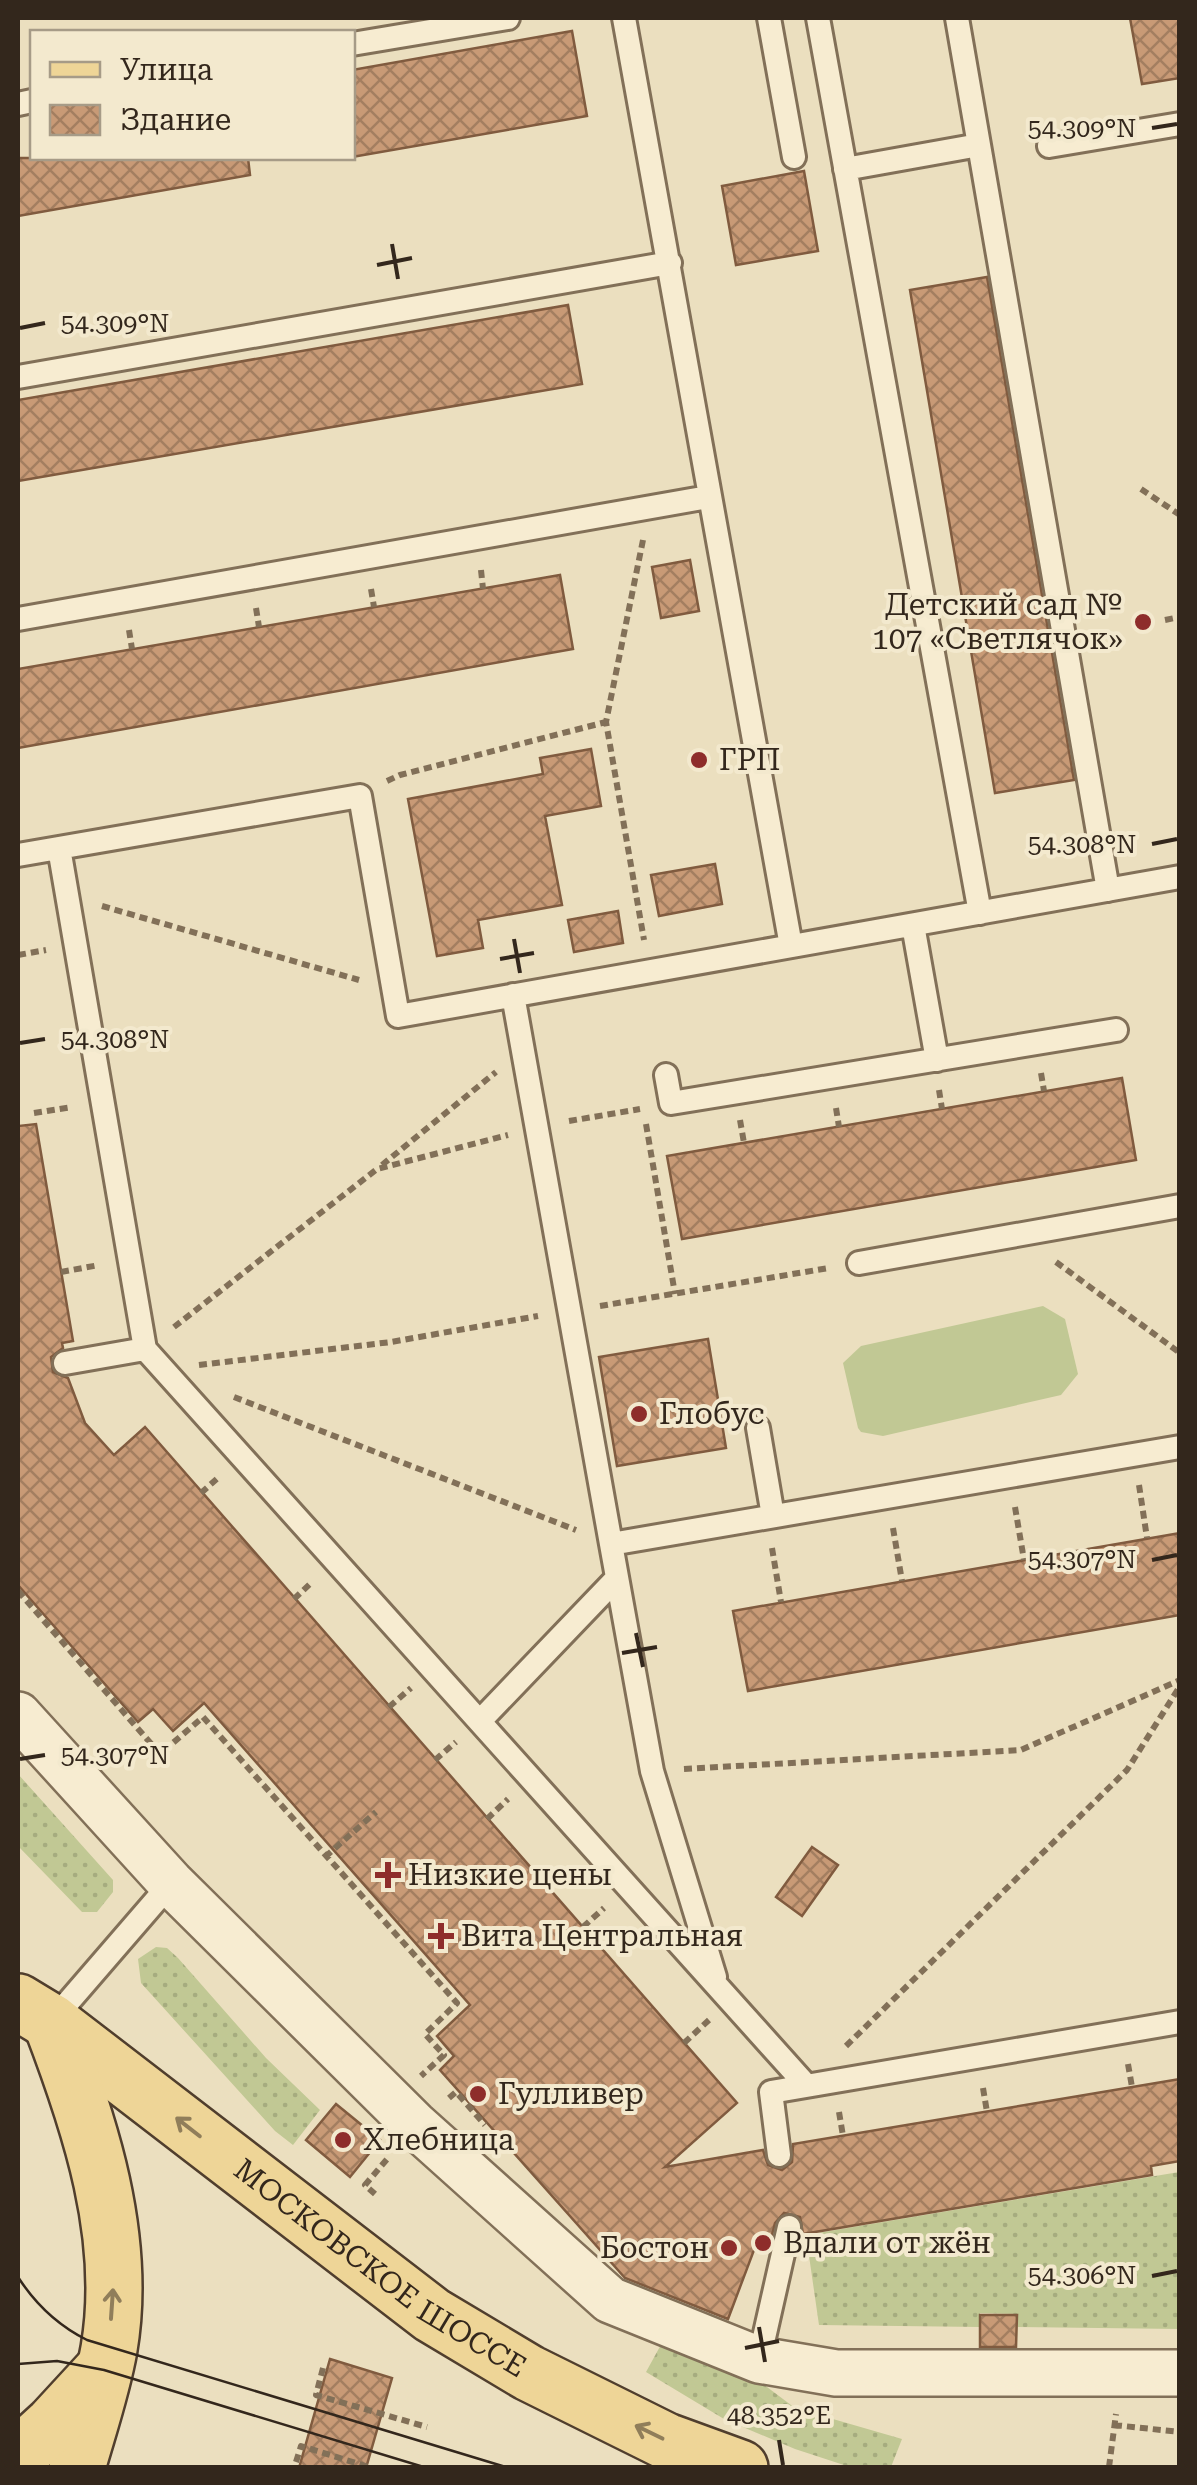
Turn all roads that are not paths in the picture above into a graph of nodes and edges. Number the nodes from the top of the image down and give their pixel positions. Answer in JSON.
{"nodes":[{"id":1,"x":508,"y":18,"type":"edge"},
{"id":2,"x":624,"y":18,"type":"edge"},
{"id":3,"x":769,"y":18,"type":"edge"},
{"id":4,"x":818,"y":18,"type":"edge"},
{"id":5,"x":957,"y":18,"type":"edge"},
{"id":6,"x":381,"y":28,"type":"edge"},
{"id":7,"x":355,"y":42,"type":"edge"},
{"id":8,"x":1180,"y":124,"type":"edge"},
{"id":9,"x":979,"y":145,"type":"junction"},
{"id":10,"x":1049,"y":146,"type":"dead end"},
{"id":11,"x":794,"y":157,"type":"dead end"},
{"id":12,"x":845,"y":169,"type":"junction"},
{"id":13,"x":670,"y":263,"type":"junction"},
{"id":14,"x":18,"y":377,"type":"edge"},
{"id":15,"x":708,"y":497,"type":"junction"},
{"id":16,"x":18,"y":619,"type":"edge"},
{"id":17,"x":59,"y":848,"type":"junction"},
{"id":18,"x":18,"y":855,"type":"edge"},
{"id":19,"x":1180,"y":877,"type":"edge"},
{"id":20,"x":1108,"y":890,"type":"junction"},
{"id":21,"x":980,"y":913,"type":"junction"},
{"id":22,"x":914,"y":924,"type":"junction"},
{"id":23,"x":791,"y":946,"type":"junction"},
{"id":24,"x":513,"y":995,"type":"junction"},
{"id":25,"x":1116,"y":1030,"type":"dead end"},
{"id":26,"x":937,"y":1060,"type":"junction"},
{"id":27,"x":666,"y":1075,"type":"dead end"},
{"id":28,"x":1180,"y":1206,"type":"edge"},
{"id":29,"x":859,"y":1263,"type":"road end"},
{"id":30,"x":145,"y":1349,"type":"junction"},
{"id":31,"x":65,"y":1364,"type":"dead end"},
{"id":32,"x":758,"y":1428,"type":"dead end"},
{"id":33,"x":1180,"y":1447,"type":"edge"},
{"id":34,"x":770,"y":1516,"type":"junction"},
{"id":35,"x":611,"y":1544,"type":"junction"},
{"id":36,"x":617,"y":1578,"type":"junction"},
{"id":37,"x":18,"y":1716,"type":"edge"},
{"id":38,"x":480,"y":1721,"type":"junction"},
{"id":39,"x":172,"y":1883,"type":"junction"},
{"id":40,"x":18,"y":1975,"type":"edge"},
{"id":41,"x":718,"y":1986,"type":"junction"},
{"id":42,"x":34,"y":2012,"type":"edge"},
{"id":43,"x":1180,"y":2022,"type":"edge"},
{"id":44,"x":806,"y":2086,"type":"junction"},
{"id":45,"x":779,"y":2155,"type":"dead end"},
{"id":46,"x":788,"y":2228,"type":"dead end"},
{"id":47,"x":759,"y":2360,"type":"junction"},
{"id":48,"x":104,"y":2370,"type":"junction"},
{"id":49,"x":1180,"y":2373,"type":"edge"},
{"id":50,"x":18,"y":2456,"type":"edge"},
{"id":51,"x":77,"y":2468,"type":"edge"},
{"id":52,"x":740,"y":2468,"type":"edge"}],
"edges":[{"from":1,"to":6,"type":"lane"},
{"from":2,"to":13,"type":"lane"},
{"from":3,"to":11,"type":"lane"},
{"from":4,"to":12,"type":"lane"},
{"from":5,"to":9,"type":"lane"},
{"from":6,"to":7,"type":"lane"},
{"from":8,"to":10,"type":"lane"},
{"from":9,"to":12,"type":"lane"},
{"from":9,"to":20,"type":"lane"},
{"from":12,"to":21,"type":"lane"},
{"from":13,"to":14,"type":"lane"},
{"from":13,"to":15,"type":"lane"},
{"from":15,"to":16,"type":"lane"},
{"from":15,"to":23,"type":"lane"},
{"from":17,"to":18,"type":"lane"},
{"from":17,"to":24,"type":"lane"},
{"from":17,"to":30,"type":"lane"},
{"from":19,"to":20,"type":"lane"},
{"from":20,"to":21,"type":"lane"},
{"from":21,"to":22,"type":"lane"},
{"from":22,"to":23,"type":"lane"},
{"from":22,"to":26,"type":"lane"},
{"from":23,"to":24,"type":"lane"},
{"from":24,"to":35,"type":"lane"},
{"from":25,"to":26,"type":"lane"},
{"from":26,"to":27,"type":"lane"},
{"from":28,"to":29,"type":"lane"},
{"from":30,"to":31,"type":"lane"},
{"from":30,"to":38,"type":"lane"},
{"from":32,"to":34,"type":"lane"},
{"from":33,"to":34,"type":"lane"},
{"from":34,"to":35,"type":"lane"},
{"from":35,"to":36,"type":"lane"},
{"from":36,"to":38,"type":"lane"},
{"from":36,"to":41,"type":"lane"},
{"from":37,"to":39,"type":"street"},
{"from":38,"to":41,"type":"lane"},
{"from":39,"to":42,"type":"lane"},
{"from":39,"to":47,"type":"street"},
{"from":40,"to":42,"type":"main road"},
{"from":41,"to":44,"type":"lane"},
{"from":48,"to":42,"type":"main road","one_way":true},
{"from":52,"to":42,"type":"main road","name":"МОСКОВСКОЕ ШОССЕ","one_way":true},
{"from":43,"to":44,"type":"lane"},
{"from":44,"to":45,"type":"lane"},
{"from":46,"to":47,"type":"lane"},
{"from":47,"to":49,"type":"street"},
{"from":48,"to":50,"type":"main road"},
{"from":48,"to":51,"type":"main road"}]}
